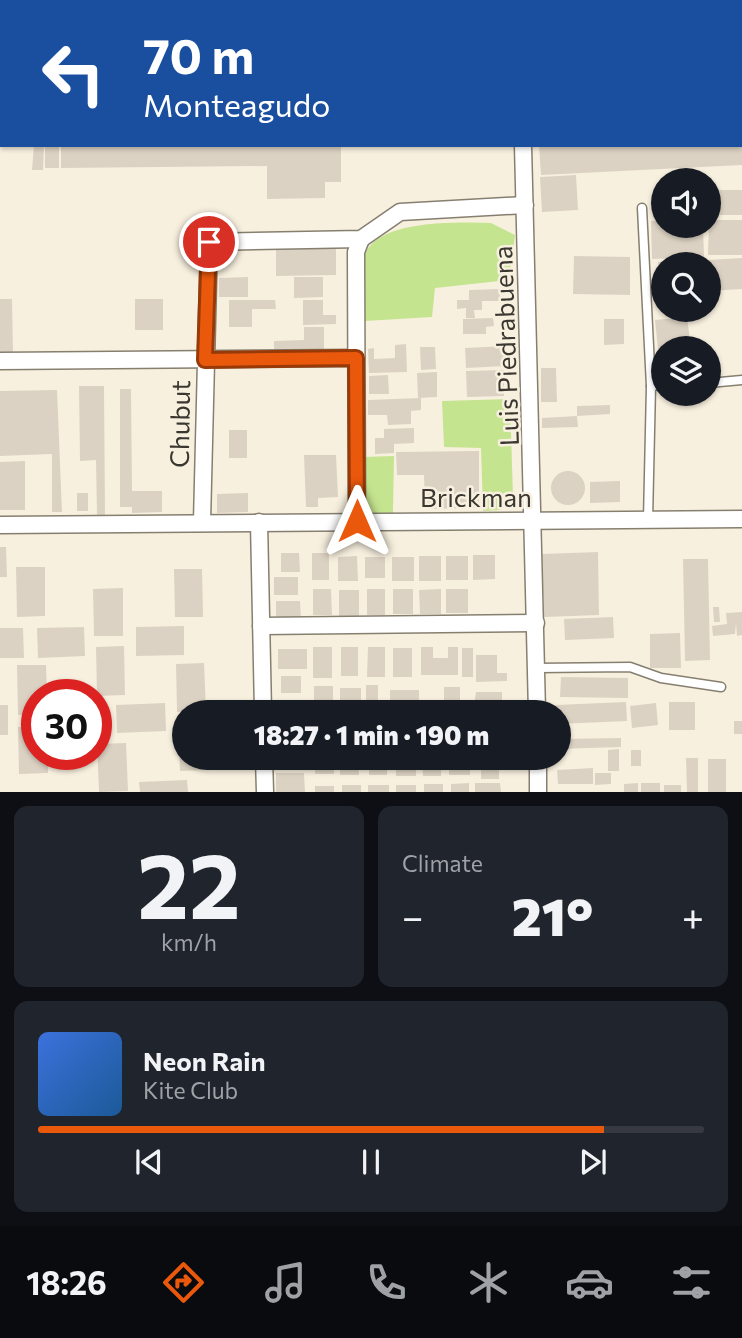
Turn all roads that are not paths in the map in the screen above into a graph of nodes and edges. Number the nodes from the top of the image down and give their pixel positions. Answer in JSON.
{"nodes":[{"id":1,"x":523,"y":147,"type":"edge"},
{"id":2,"x":525,"y":205,"type":"junction"},
{"id":3,"x":642,"y":208,"type":"dead end"},
{"id":4,"x":362,"y":239,"type":"junction"},
{"id":5,"x":356,"y":358,"type":"junction"},
{"id":6,"x":205,"y":360,"type":"junction"},
{"id":7,"x":0,"y":361,"type":"edge"},
{"id":8,"x":742,"y":380,"type":"edge"},
{"id":9,"x":721,"y":382,"type":"edge"},
{"id":10,"x":651,"y":386,"type":"joint"},
{"id":11,"x":742,"y":519,"type":"edge"},
{"id":12,"x":535,"y":520,"type":"junction"},
{"id":13,"x":648,"y":520,"type":"junction"},
{"id":14,"x":357,"y":521,"type":"junction"},
{"id":15,"x":202,"y":522,"type":"junction"},
{"id":16,"x":259,"y":522,"type":"junction"},
{"id":17,"x":0,"y":525,"type":"edge"},
{"id":18,"x":536,"y":623,"type":"junction"},
{"id":19,"x":261,"y":626,"type":"junction"},
{"id":20,"x":537,"y":668,"type":"junction"},
{"id":21,"x":721,"y":687,"type":"dead end"},
{"id":22,"x":263,"y":700,"type":"edge"},
{"id":23,"x":537,"y":700,"type":"edge"},
{"id":24,"x":264,"y":770,"type":"edge"},
{"id":25,"x":538,"y":770,"type":"edge"},
{"id":26,"x":265,"y":792,"type":"edge"},
{"id":27,"x":538,"y":792,"type":"edge"}],
"edges":[{"from":1,"to":2,"type":"street","name":"Luis Piedrabuena"},
{"from":2,"to":4,"type":"street"},
{"from":2,"to":12,"type":"street","name":"Luis Piedrabuena"},
{"from":3,"to":10,"type":"lane"},
{"from":4,"to":5,"type":"street"},
{"from":4,"to":6,"type":"street","name":"Chubut"},
{"from":5,"to":6,"type":"street"},
{"from":5,"to":14,"type":"street"},
{"from":6,"to":7,"type":"street"},
{"from":6,"to":15,"type":"street","name":"Chubut"},
{"from":8,"to":9,"type":"lane"},
{"from":10,"to":13,"type":"lane"},
{"from":11,"to":13,"type":"street","name":"Brickman"},
{"from":12,"to":13,"type":"street","name":"Brickman"},
{"from":12,"to":14,"type":"street","name":"Brickman"},
{"from":12,"to":18,"type":"street","name":"Luis Piedrabuena"},
{"from":14,"to":16,"type":"street","name":"Brickman"},
{"from":15,"to":16,"type":"street","name":"Brickman"},
{"from":15,"to":17,"type":"street","name":"Brickman"},
{"from":16,"to":19,"type":"street"},
{"from":18,"to":19,"type":"street"},
{"from":18,"to":20,"type":"street","name":"Luis Piedrabuena"},
{"from":19,"to":22,"type":"street"},
{"from":20,"to":21,"type":"lane"},
{"from":20,"to":23,"type":"street","name":"Luis Piedrabuena"},
{"from":24,"to":26,"type":"street"},
{"from":25,"to":27,"type":"street"}]}
